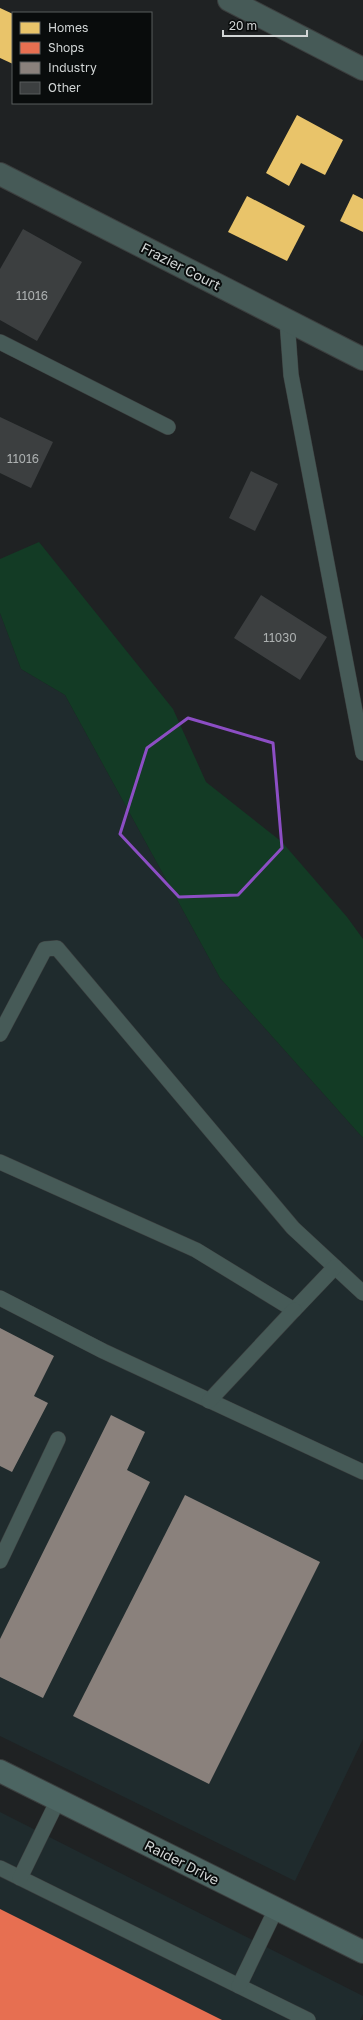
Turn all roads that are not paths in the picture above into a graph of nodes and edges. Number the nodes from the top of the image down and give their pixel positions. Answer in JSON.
{"nodes":[{"id":1,"x":229,"y":0,"type":"edge"},
{"id":2,"x":363,"y":69,"type":"edge"},
{"id":3,"x":0,"y":174,"type":"edge"},
{"id":4,"x":287,"y":320,"type":"junction"},
{"id":5,"x":0,"y":342,"type":"edge"},
{"id":6,"x":363,"y":359,"type":"edge"},
{"id":7,"x":168,"y":427,"type":"dead end"},
{"id":8,"x":363,"y":753,"type":"edge"},
{"id":9,"x":0,"y":1034,"type":"edge"},
{"id":10,"x":0,"y":1162,"type":"edge"},
{"id":11,"x":335,"y":1267,"type":"junction"},
{"id":12,"x":363,"y":1293,"type":"edge"},
{"id":13,"x":0,"y":1298,"type":"edge"},
{"id":14,"x":294,"y":1310,"type":"junction"},
{"id":15,"x":209,"y":1401,"type":"junction"},
{"id":16,"x":58,"y":1439,"type":"dead end"},
{"id":17,"x":363,"y":1472,"type":"edge"},
{"id":18,"x":0,"y":1561,"type":"edge"},
{"id":19,"x":0,"y":1771,"type":"edge"},
{"id":20,"x":58,"y":1800,"type":"junction"},
{"id":21,"x":0,"y":1868,"type":"edge"},
{"id":22,"x":20,"y":1878,"type":"junction"},
{"id":23,"x":276,"y":1909,"type":"junction"},
{"id":24,"x":363,"y":1952,"type":"edge"},
{"id":25,"x":239,"y":1986,"type":"junction"},
{"id":26,"x":308,"y":2020,"type":"edge"}],
"edges":[{"from":1,"to":2,"type":"street"},
{"from":3,"to":4,"type":"street","name":"Frazier Court"},
{"from":4,"to":6,"type":"street","name":"Frazier Court"},
{"from":4,"to":8,"type":"lane"},
{"from":5,"to":7,"type":"lane"},
{"from":9,"to":11,"type":"lane"},
{"from":10,"to":14,"type":"lane"},
{"from":11,"to":12,"type":"lane"},
{"from":11,"to":14,"type":"lane"},
{"from":13,"to":15,"type":"lane"},
{"from":14,"to":15,"type":"lane"},
{"from":15,"to":17,"type":"lane"},
{"from":16,"to":18,"type":"lane"},
{"from":19,"to":20,"type":"main road","name":"Raider Drive"},
{"from":20,"to":22,"type":"lane"},
{"from":20,"to":23,"type":"main road","name":"Raider Drive"},
{"from":21,"to":22,"type":"lane"},
{"from":22,"to":25,"type":"lane"},
{"from":23,"to":24,"type":"main road","name":"Raider Drive"},
{"from":23,"to":25,"type":"lane"},
{"from":25,"to":26,"type":"lane"}]}
